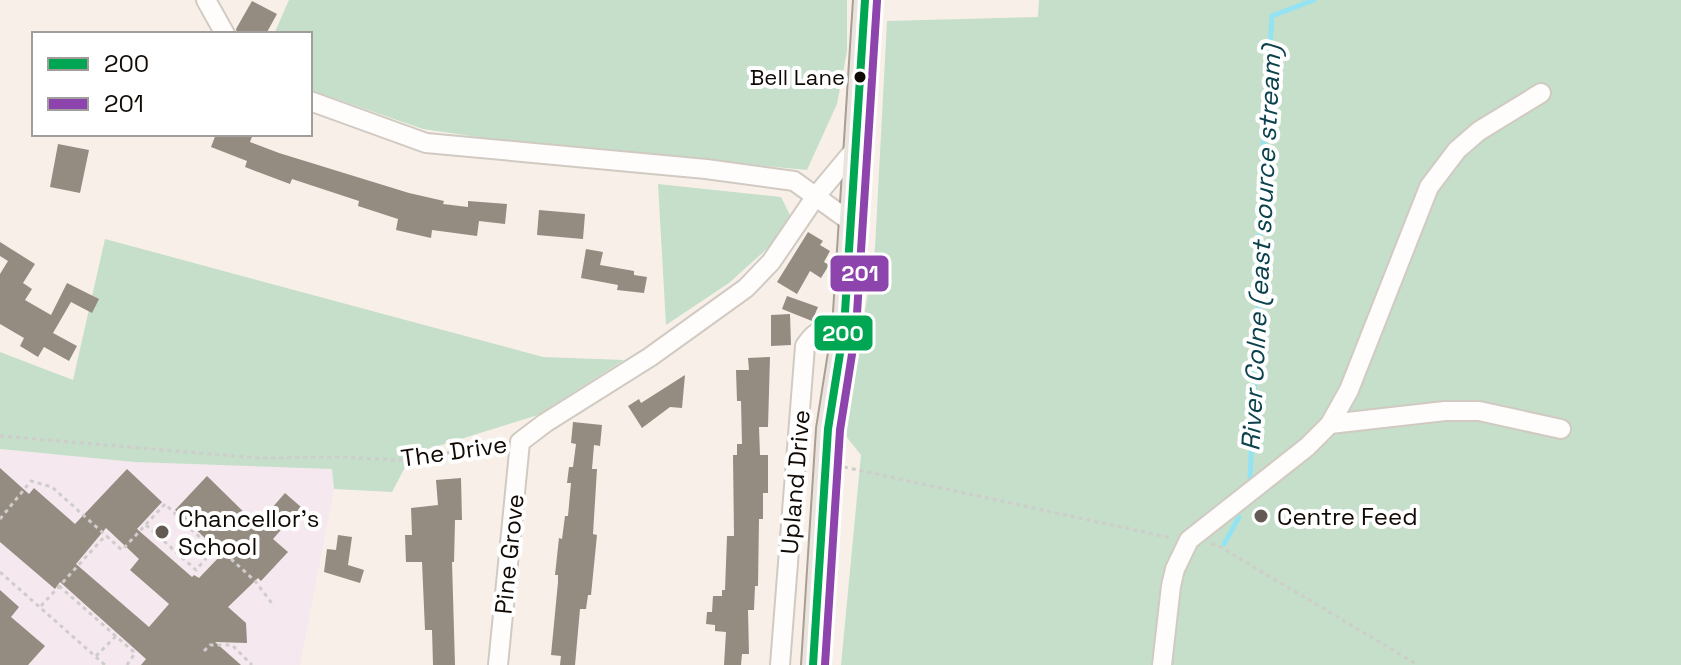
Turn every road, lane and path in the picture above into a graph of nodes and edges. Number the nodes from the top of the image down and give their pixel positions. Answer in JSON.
{"nodes":[{"id":1,"x":206,"y":0,"type":"edge"},
{"id":2,"x":865,"y":0,"type":"edge"},
{"id":3,"x":224,"y":32,"type":"edge"},
{"id":4,"x":1541,"y":93,"type":"dead end"},
{"id":5,"x":312,"y":102,"type":"edge"},
{"id":6,"x":856,"y":148,"type":"junction"},
{"id":7,"x":816,"y":196,"type":"junction"},
{"id":8,"x":851,"y":222,"type":"junction"},
{"id":9,"x":844,"y":328,"type":"junction"},
{"id":10,"x":1330,"y":424,"type":"junction"},
{"id":11,"x":1561,"y":429,"type":"dead end"},
{"id":12,"x":0,"y":436,"type":"edge"},
{"id":13,"x":520,"y":442,"type":"junction"},
{"id":14,"x":826,"y":463,"type":"junction"},
{"id":15,"x":0,"y":519,"type":"edge"},
{"id":16,"x":146,"y":525,"type":"junction"},
{"id":17,"x":106,"y":535,"type":"junction"},
{"id":18,"x":1189,"y":540,"type":"junction"},
{"id":19,"x":213,"y":550,"type":"junction"},
{"id":20,"x":0,"y":572,"type":"edge"},
{"id":21,"x":59,"y":586,"type":"junction"},
{"id":22,"x":274,"y":606,"type":"dead end"},
{"id":23,"x":40,"y":607,"type":"junction"},
{"id":24,"x":116,"y":636,"type":"junction"},
{"id":25,"x":204,"y":651,"type":"dead end"},
{"id":26,"x":95,"y":657,"type":"junction"},
{"id":27,"x":105,"y":665,"type":"edge"},
{"id":28,"x":127,"y":665,"type":"edge"},
{"id":29,"x":252,"y":665,"type":"edge"},
{"id":30,"x":498,"y":665,"type":"edge"},
{"id":31,"x":780,"y":665,"type":"edge"},
{"id":32,"x":813,"y":665,"type":"edge"},
{"id":33,"x":1162,"y":665,"type":"edge"},
{"id":34,"x":1418,"y":665,"type":"edge"}],
"edges":[{"from":1,"to":3,"type":"street"},
{"from":2,"to":6,"type":"main road"},
{"from":4,"to":10,"type":"street"},
{"from":5,"to":7,"type":"street"},
{"from":6,"to":7,"type":"street"},
{"from":6,"to":8,"type":"main road"},
{"from":7,"to":8,"type":"street"},
{"from":7,"to":13,"type":"street","name":"The Drive"},
{"from":8,"to":9,"type":"main road"},
{"from":9,"to":14,"type":"main road"},
{"from":9,"to":31,"type":"street","name":"Upland Drive"},
{"from":10,"to":11,"type":"street"},
{"from":10,"to":18,"type":"street"},
{"from":12,"to":13,"type":"path","name":"The Drive"},
{"from":13,"to":30,"type":"street","name":"Pine Grove"},
{"from":14,"to":18,"type":"path"},
{"from":14,"to":32,"type":"main road"},
{"from":15,"to":17,"type":"path"},
{"from":16,"to":17,"type":"path"},
{"from":16,"to":19,"type":"path"},
{"from":16,"to":19,"type":"path"},
{"from":17,"to":21,"type":"path"},
{"from":18,"to":33,"type":"street"},
{"from":18,"to":34,"type":"path"},
{"from":19,"to":22,"type":"path"},
{"from":20,"to":23,"type":"path"},
{"from":21,"to":23,"type":"path"},
{"from":21,"to":24,"type":"path"},
{"from":23,"to":26,"type":"path"},
{"from":24,"to":26,"type":"path"},
{"from":24,"to":28,"type":"path"},
{"from":25,"to":29,"type":"path"},
{"from":26,"to":27,"type":"path"}]}
